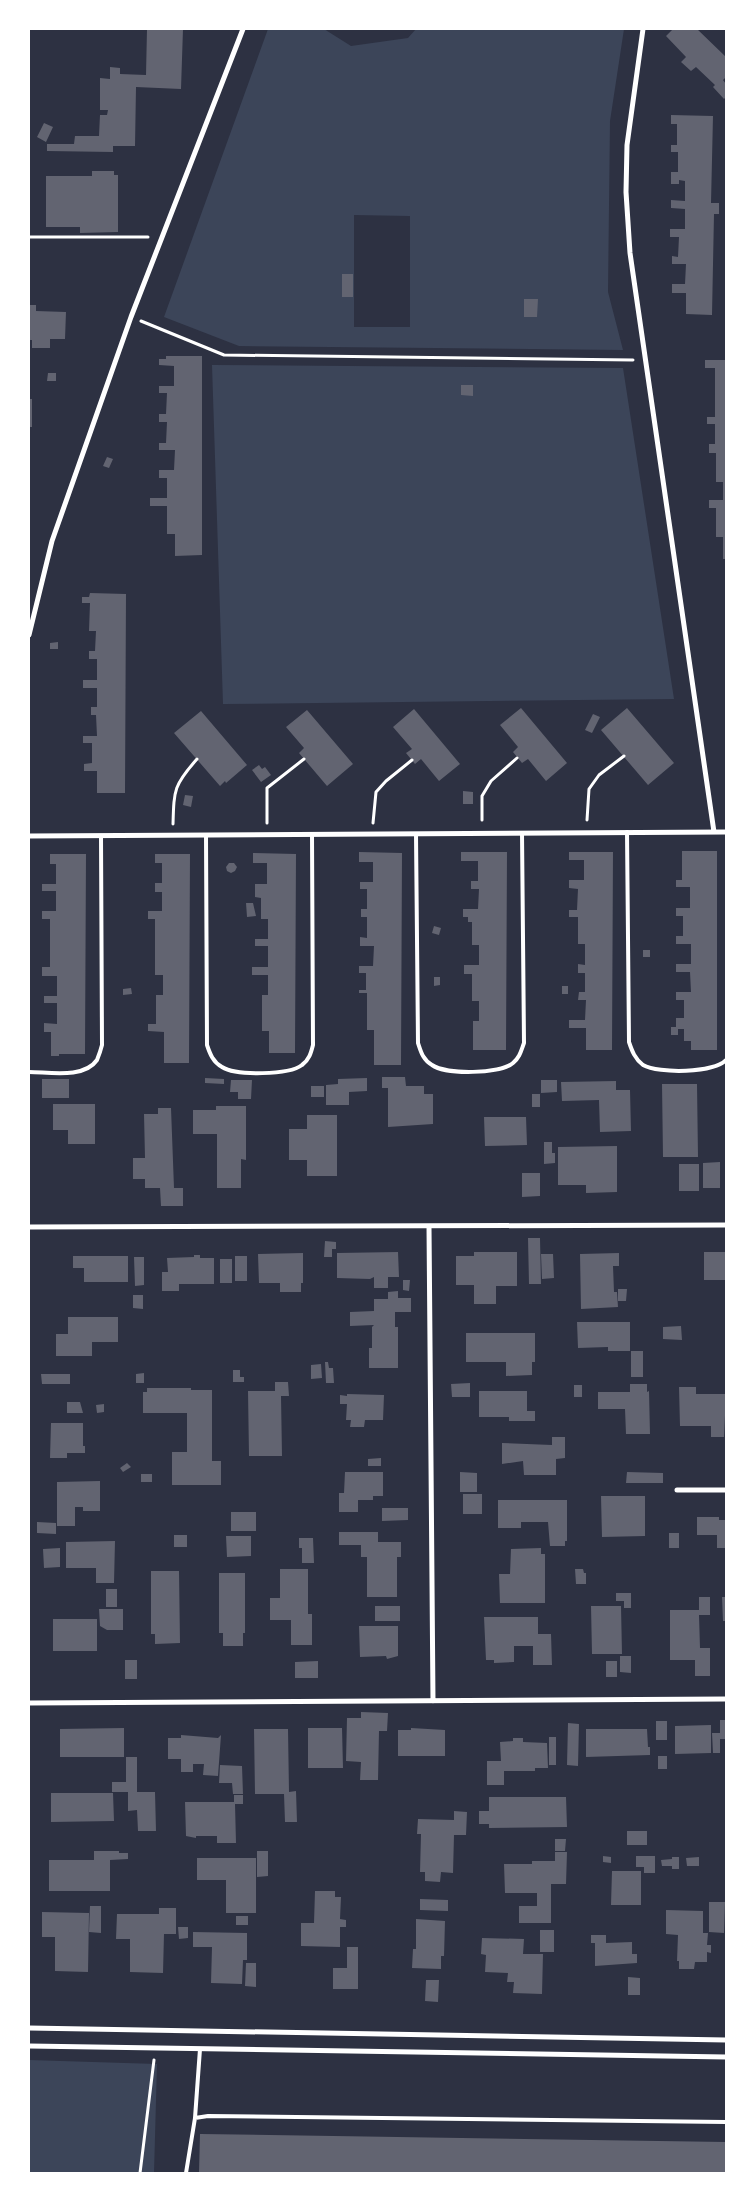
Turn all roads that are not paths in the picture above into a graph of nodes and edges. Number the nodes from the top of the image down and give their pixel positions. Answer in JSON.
{"nodes":[{"id":1,"x":243,"y":29,"type":"edge"},
{"id":2,"x":643,"y":29,"type":"edge"},
{"id":3,"x":29,"y":635,"type":"edge"},
{"id":4,"x":627,"y":832,"type":"junction"},
{"id":5,"x":714,"y":832,"type":"junction"},
{"id":6,"x":726,"y":832,"type":"edge"},
{"id":7,"x":522,"y":833,"type":"junction"},
{"id":8,"x":312,"y":834,"type":"junction"},
{"id":9,"x":416,"y":834,"type":"junction"},
{"id":10,"x":206,"y":835,"type":"junction"},
{"id":11,"x":29,"y":836,"type":"edge"},
{"id":12,"x":101,"y":836,"type":"junction"},
{"id":13,"x":726,"y":1060,"type":"edge"},
{"id":14,"x":29,"y":1072,"type":"edge"},
{"id":15,"x":726,"y":1225,"type":"edge"},
{"id":16,"x":429,"y":1226,"type":"junction"},
{"id":17,"x":29,"y":1227,"type":"edge"},
{"id":18,"x":677,"y":1490,"type":"dead end"},
{"id":19,"x":726,"y":1490,"type":"edge"},
{"id":20,"x":726,"y":1699,"type":"edge"},
{"id":21,"x":433,"y":1700,"type":"junction"},
{"id":22,"x":29,"y":1703,"type":"edge"},
{"id":23,"x":29,"y":2028,"type":"edge"},
{"id":24,"x":726,"y":2040,"type":"edge"},
{"id":25,"x":29,"y":2046,"type":"edge"},
{"id":26,"x":200,"y":2049,"type":"junction"},
{"id":27,"x":726,"y":2057,"type":"edge"},
{"id":28,"x":195,"y":2118,"type":"junction"},
{"id":29,"x":726,"y":2122,"type":"edge"},
{"id":30,"x":186,"y":2173,"type":"edge"}],
"edges":[{"from":1,"to":3,"type":"street"},
{"from":2,"to":5,"type":"street"},
{"from":4,"to":5,"type":"street"},
{"from":4,"to":7,"type":"street"},
{"from":4,"to":13,"type":"lane"},
{"from":5,"to":6,"type":"street"},
{"from":7,"to":9,"type":"street"},
{"from":7,"to":9,"type":"lane"},
{"from":8,"to":9,"type":"street"},
{"from":8,"to":10,"type":"street"},
{"from":8,"to":10,"type":"lane"},
{"from":10,"to":12,"type":"street"},
{"from":11,"to":12,"type":"street"},
{"from":12,"to":14,"type":"lane"},
{"from":15,"to":16,"type":"street"},
{"from":16,"to":17,"type":"street"},
{"from":16,"to":21,"type":"street"},
{"from":18,"to":19,"type":"street"},
{"from":20,"to":21,"type":"street"},
{"from":21,"to":22,"type":"street"},
{"from":23,"to":24,"type":"street"},
{"from":25,"to":26,"type":"street"},
{"from":26,"to":27,"type":"street"},
{"from":26,"to":28,"type":"lane"},
{"from":28,"to":29,"type":"lane"},
{"from":28,"to":30,"type":"lane"}]}
